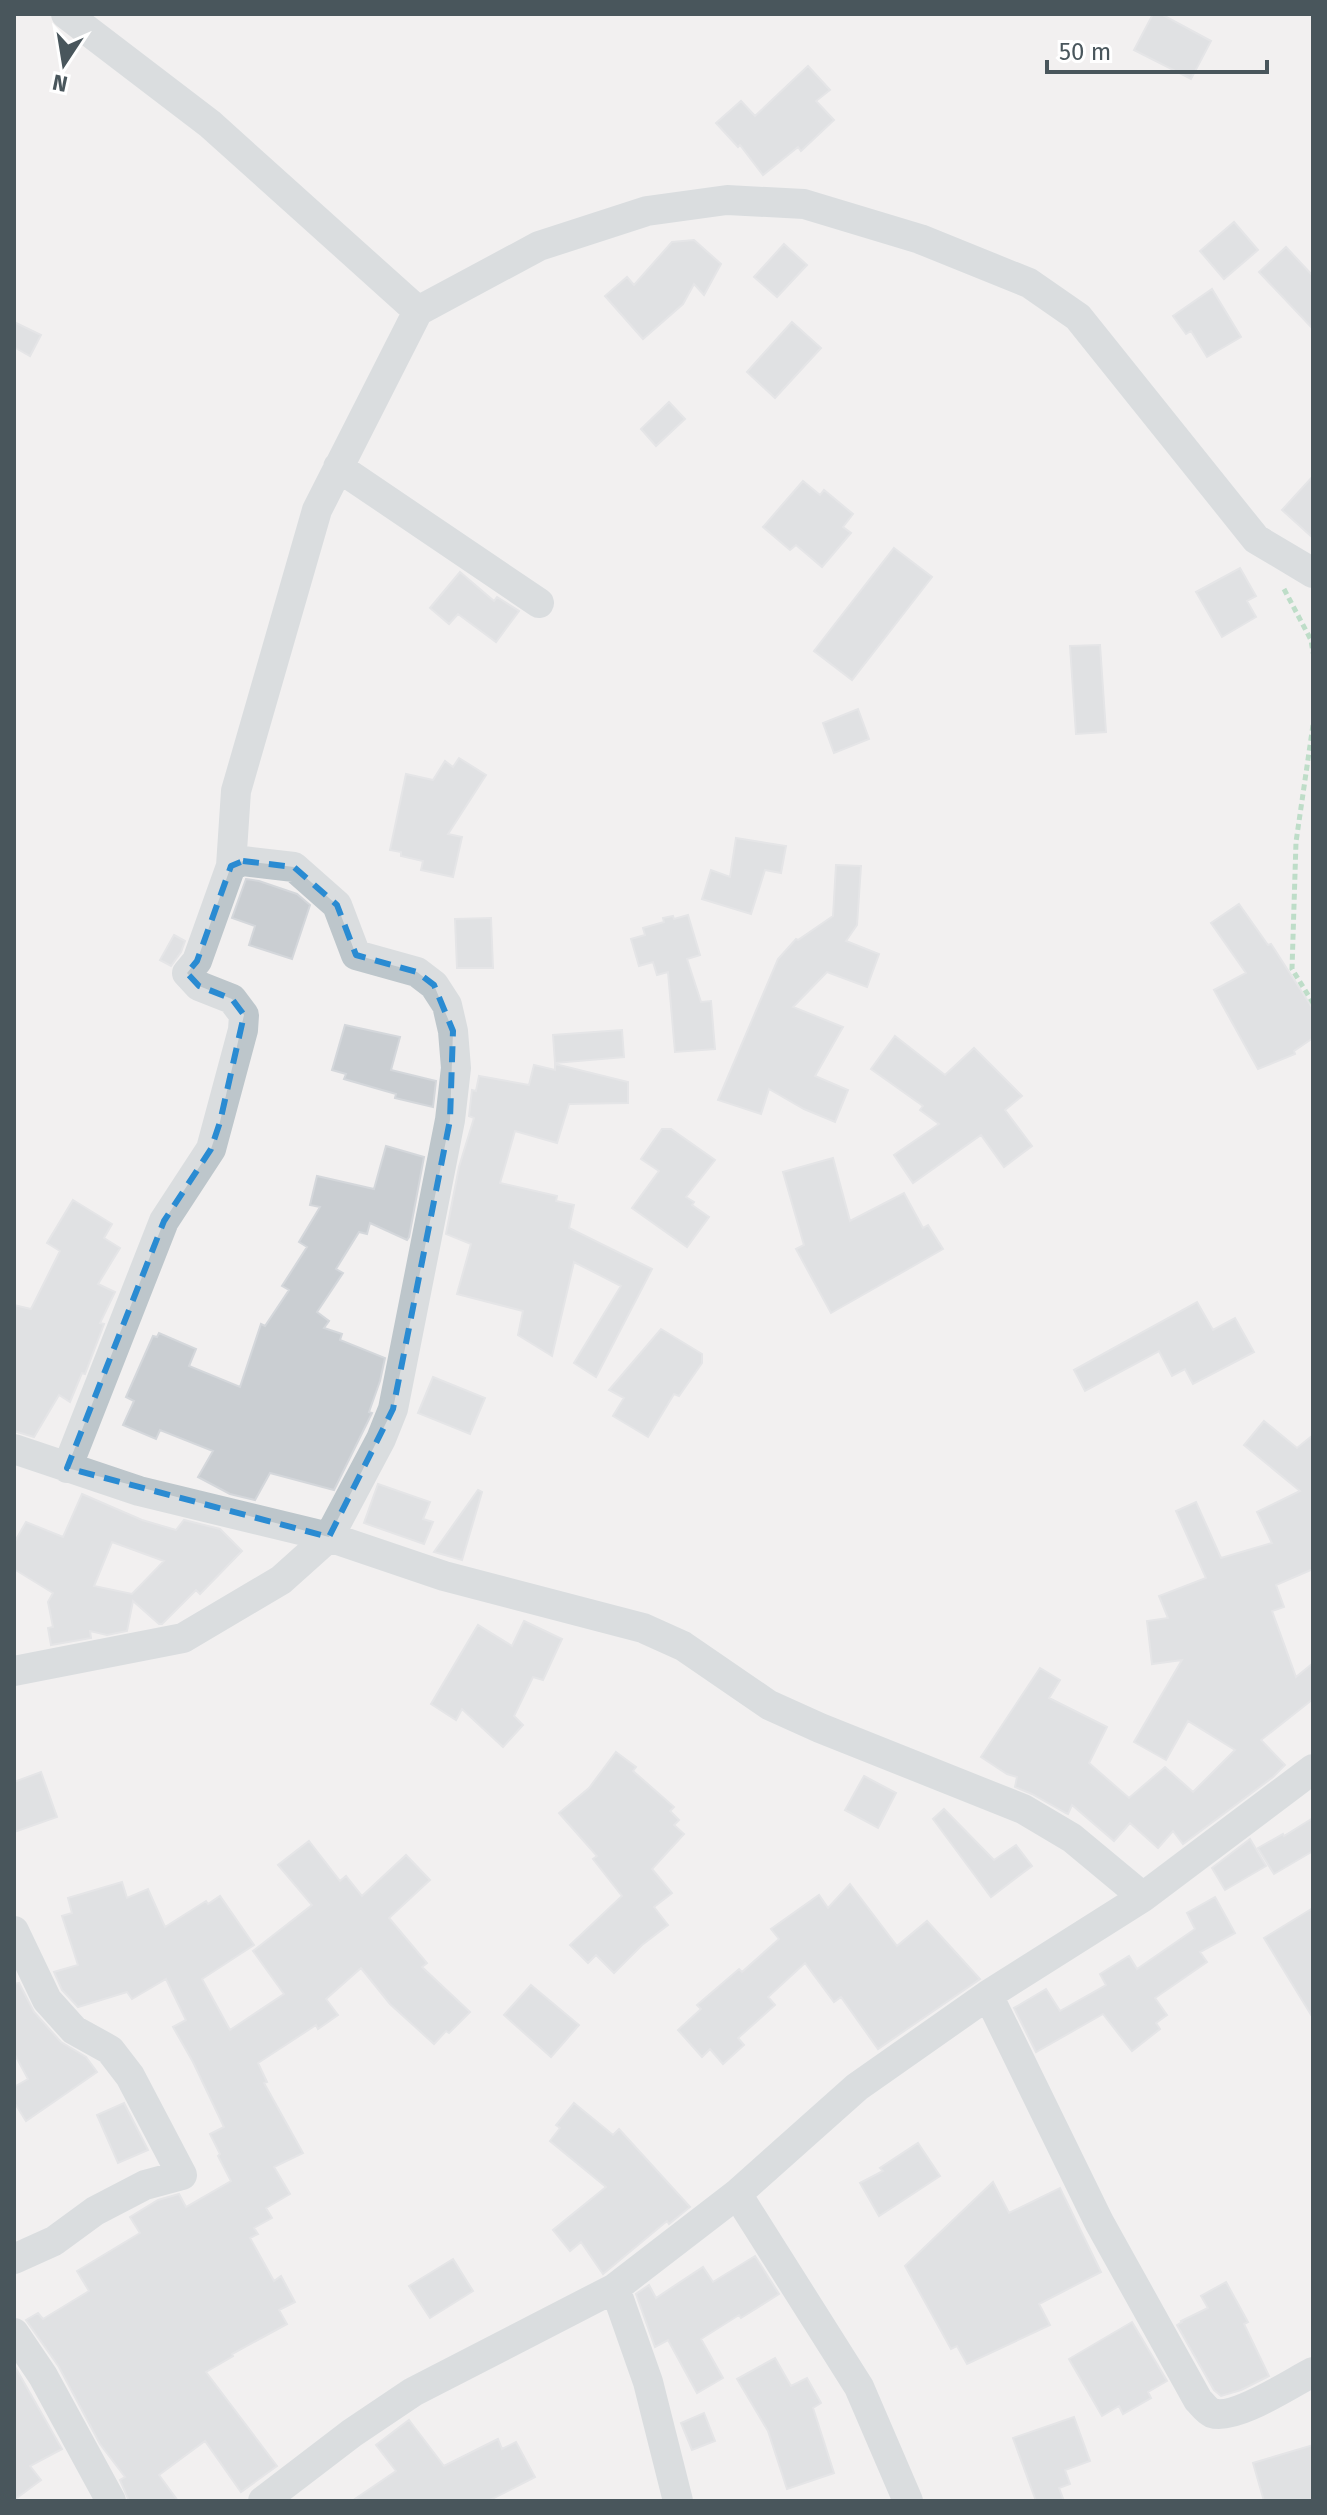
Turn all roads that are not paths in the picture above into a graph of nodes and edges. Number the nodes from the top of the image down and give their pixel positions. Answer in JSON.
{"nodes":[{"id":1,"x":66,"y":14,"type":"edge"},
{"id":2,"x":418,"y":311,"type":"junction"},
{"id":3,"x":338,"y":467,"type":"junction"},
{"id":4,"x":1313,"y":573,"type":"edge"},
{"id":5,"x":539,"y":603,"type":"dead end"},
{"id":6,"x":231,"y":866,"type":"junction"},
{"id":7,"x":14,"y":1449,"type":"edge"},
{"id":8,"x":67,"y":1468,"type":"junction"},
{"id":9,"x":329,"y":1537,"type":"junction"},
{"id":10,"x":14,"y":1671,"type":"edge"},
{"id":11,"x":1313,"y":1769,"type":"edge"},
{"id":12,"x":1143,"y":1897,"type":"junction"},
{"id":13,"x":14,"y":1931,"type":"edge"},
{"id":14,"x":988,"y":1995,"type":"junction"},
{"id":15,"x":737,"y":2194,"type":"junction"},
{"id":16,"x":14,"y":2259,"type":"edge"},
{"id":17,"x":615,"y":2288,"type":"junction"},
{"id":18,"x":14,"y":2333,"type":"edge"},
{"id":19,"x":1313,"y":2372,"type":"edge"},
{"id":20,"x":111,"y":2501,"type":"edge"},
{"id":21,"x":263,"y":2501,"type":"edge"},
{"id":22,"x":678,"y":2501,"type":"edge"},
{"id":23,"x":908,"y":2501,"type":"edge"}],
"edges":[{"from":1,"to":2,"type":"street"},
{"from":2,"to":3,"type":"street"},
{"from":2,"to":4,"type":"street"},
{"from":3,"to":5,"type":"street"},
{"from":3,"to":6,"type":"street"},
{"from":6,"to":8,"type":"street"},
{"from":6,"to":9,"type":"street"},
{"from":7,"to":8,"type":"street"},
{"from":8,"to":9,"type":"street"},
{"from":9,"to":10,"type":"street"},
{"from":9,"to":12,"type":"street"},
{"from":11,"to":12,"type":"street"},
{"from":12,"to":14,"type":"street"},
{"from":13,"to":16,"type":"street"},
{"from":14,"to":15,"type":"street"},
{"from":14,"to":19,"type":"street"},
{"from":15,"to":17,"type":"street"},
{"from":15,"to":23,"type":"street"},
{"from":17,"to":21,"type":"street"},
{"from":17,"to":22,"type":"street"},
{"from":18,"to":20,"type":"street"}]}
